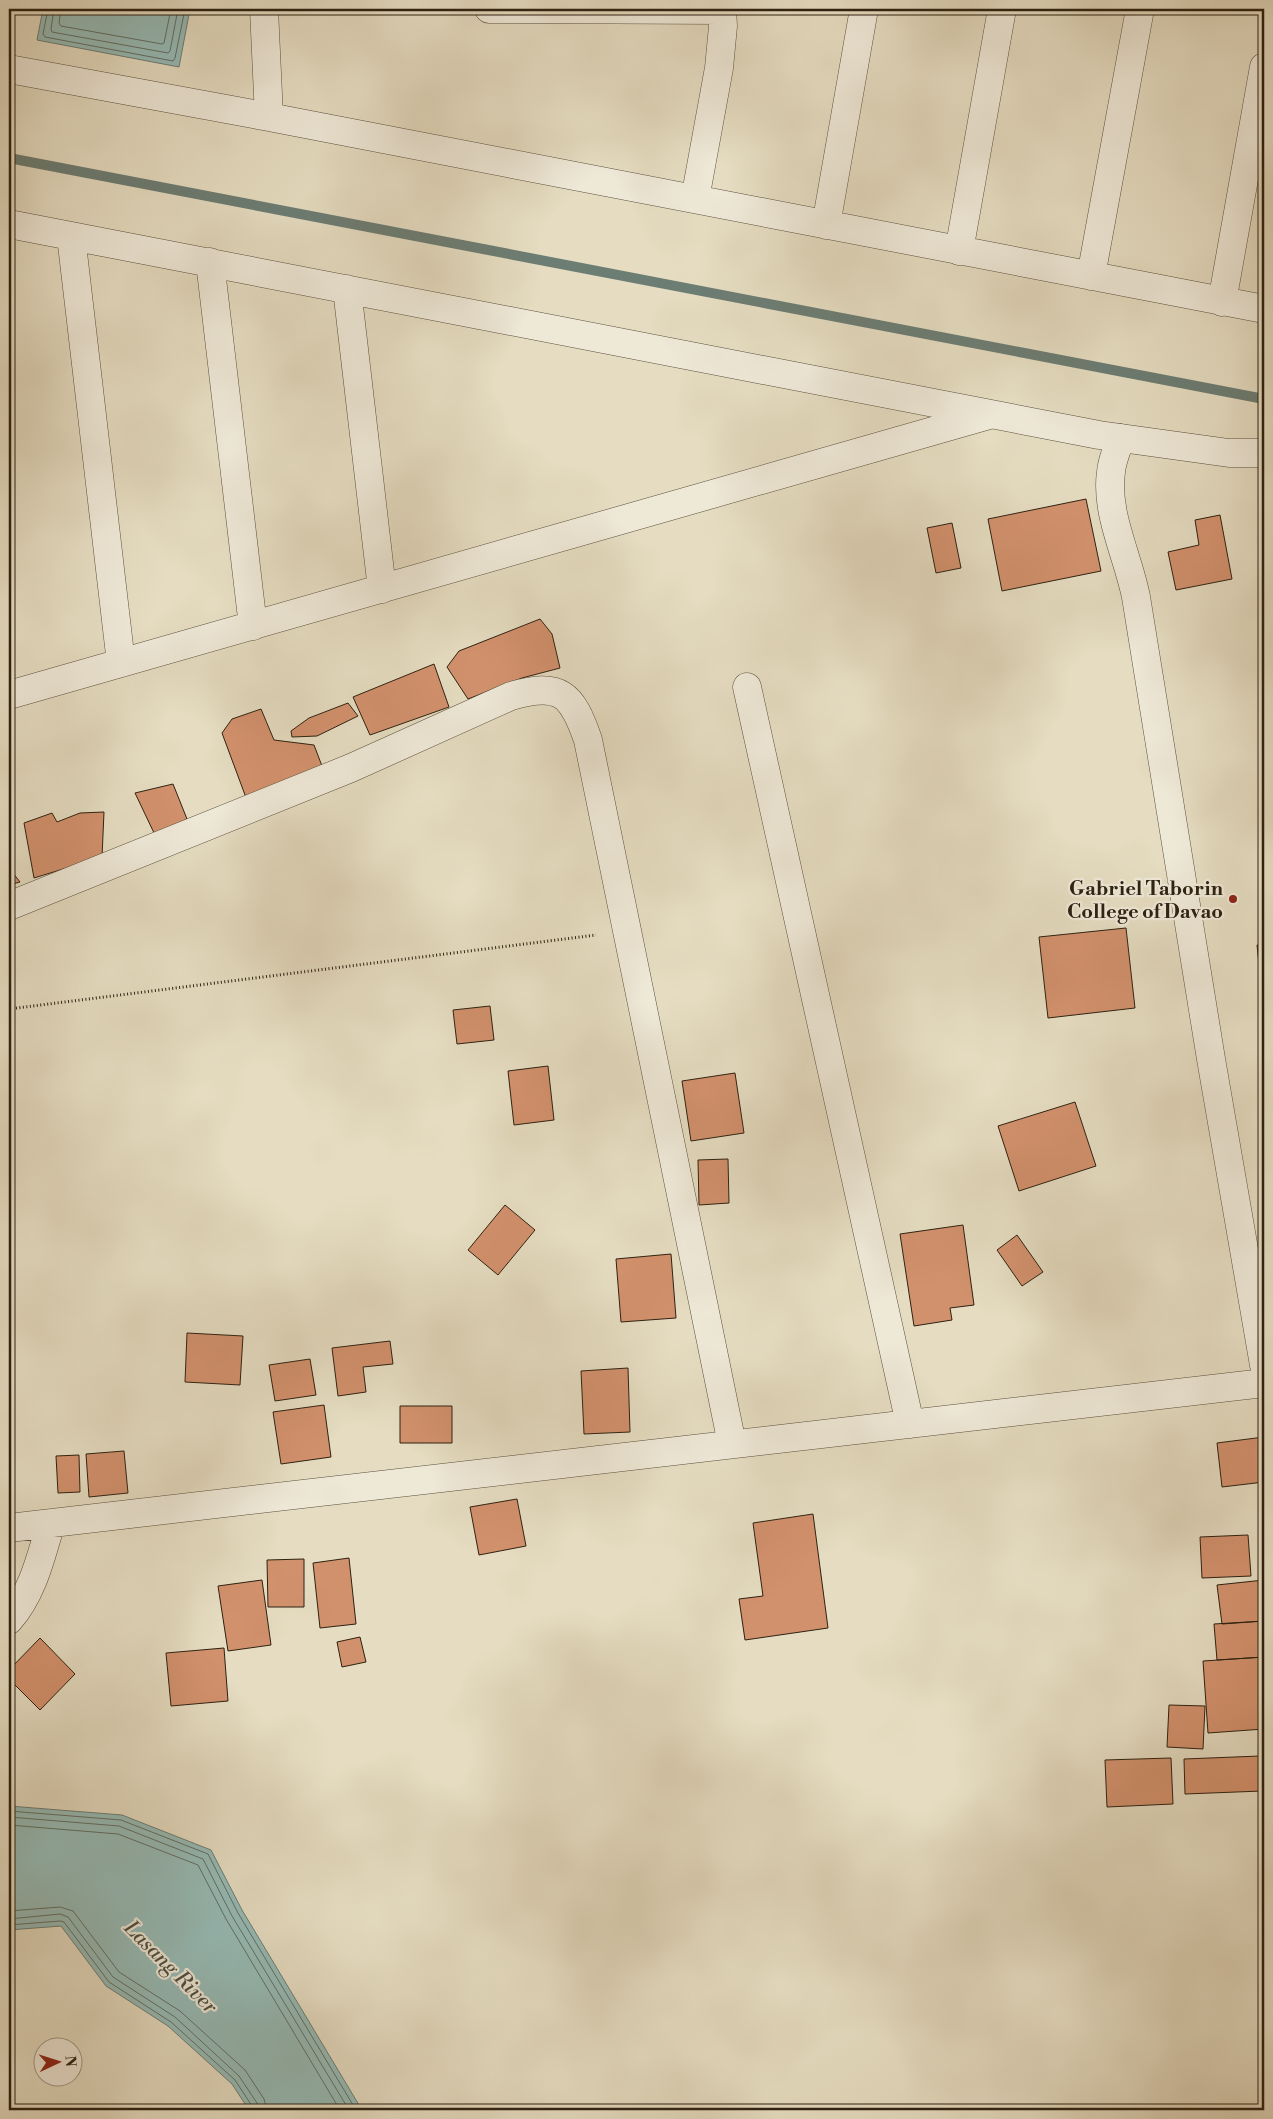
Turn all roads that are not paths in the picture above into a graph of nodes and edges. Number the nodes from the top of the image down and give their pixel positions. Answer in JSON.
{"nodes":[{"id":1,"x":264,"y":9,"type":"edge"},
{"id":2,"x":490,"y":9,"type":"edge"},
{"id":3,"x":864,"y":9,"type":"edge"},
{"id":4,"x":1002,"y":9,"type":"edge"},
{"id":5,"x":1140,"y":9,"type":"edge"},
{"id":6,"x":722,"y":10,"type":"edge"},
{"id":7,"x":1264,"y":67,"type":"edge"},
{"id":8,"x":9,"y":69,"type":"edge"},
{"id":9,"x":269,"y":117,"type":"junction"},
{"id":10,"x":695,"y":200,"type":"junction"},
{"id":11,"x":9,"y":224,"type":"edge"},
{"id":12,"x":826,"y":225,"type":"junction"},
{"id":13,"x":71,"y":236,"type":"junction"},
{"id":14,"x":959,"y":251,"type":"junction"},
{"id":15,"x":210,"y":262,"type":"junction"},
{"id":16,"x":1092,"y":276,"type":"junction"},
{"id":17,"x":347,"y":289,"type":"junction"},
{"id":18,"x":1222,"y":302,"type":"junction"},
{"id":19,"x":1264,"y":309,"type":"edge"},
{"id":20,"x":995,"y":413,"type":"junction"},
{"id":21,"x":1121,"y":438,"type":"junction"},
{"id":22,"x":1264,"y":453,"type":"edge"},
{"id":23,"x":382,"y":589,"type":"junction"},
{"id":24,"x":253,"y":626,"type":"junction"},
{"id":25,"x":120,"y":663,"type":"junction"},
{"id":26,"x":747,"y":687,"type":"dead end"},
{"id":27,"x":9,"y":695,"type":"edge"},
{"id":28,"x":9,"y":906,"type":"edge"},
{"id":29,"x":1264,"y":1365,"type":"edge"},
{"id":30,"x":1264,"y":1383,"type":"edge"},
{"id":31,"x":910,"y":1424,"type":"junction"},
{"id":32,"x":732,"y":1444,"type":"junction"},
{"id":33,"x":51,"y":1523,"type":"junction"},
{"id":34,"x":9,"y":1528,"type":"edge"},
{"id":35,"x":9,"y":1620,"type":"edge"}],
"edges":[{"from":1,"to":9,"type":"street"},
{"from":2,"to":6,"type":"street"},
{"from":3,"to":12,"type":"street"},
{"from":4,"to":14,"type":"street"},
{"from":5,"to":16,"type":"street"},
{"from":6,"to":10,"type":"street"},
{"from":7,"to":18,"type":"street"},
{"from":8,"to":9,"type":"street"},
{"from":9,"to":10,"type":"street"},
{"from":10,"to":12,"type":"street"},
{"from":11,"to":13,"type":"street"},
{"from":12,"to":14,"type":"street"},
{"from":13,"to":15,"type":"street"},
{"from":13,"to":25,"type":"street"},
{"from":14,"to":16,"type":"street"},
{"from":15,"to":17,"type":"street"},
{"from":15,"to":24,"type":"street"},
{"from":16,"to":18,"type":"street"},
{"from":17,"to":20,"type":"street"},
{"from":17,"to":23,"type":"street"},
{"from":18,"to":19,"type":"street"},
{"from":20,"to":21,"type":"street"},
{"from":20,"to":23,"type":"street"},
{"from":21,"to":22,"type":"street"},
{"from":21,"to":29,"type":"street"},
{"from":23,"to":24,"type":"street"},
{"from":24,"to":25,"type":"street"},
{"from":25,"to":27,"type":"street"},
{"from":26,"to":31,"type":"street"},
{"from":28,"to":32,"type":"street"},
{"from":30,"to":31,"type":"street"},
{"from":31,"to":32,"type":"street"},
{"from":32,"to":33,"type":"street"},
{"from":33,"to":34,"type":"street"},
{"from":33,"to":35,"type":"street"}]}
